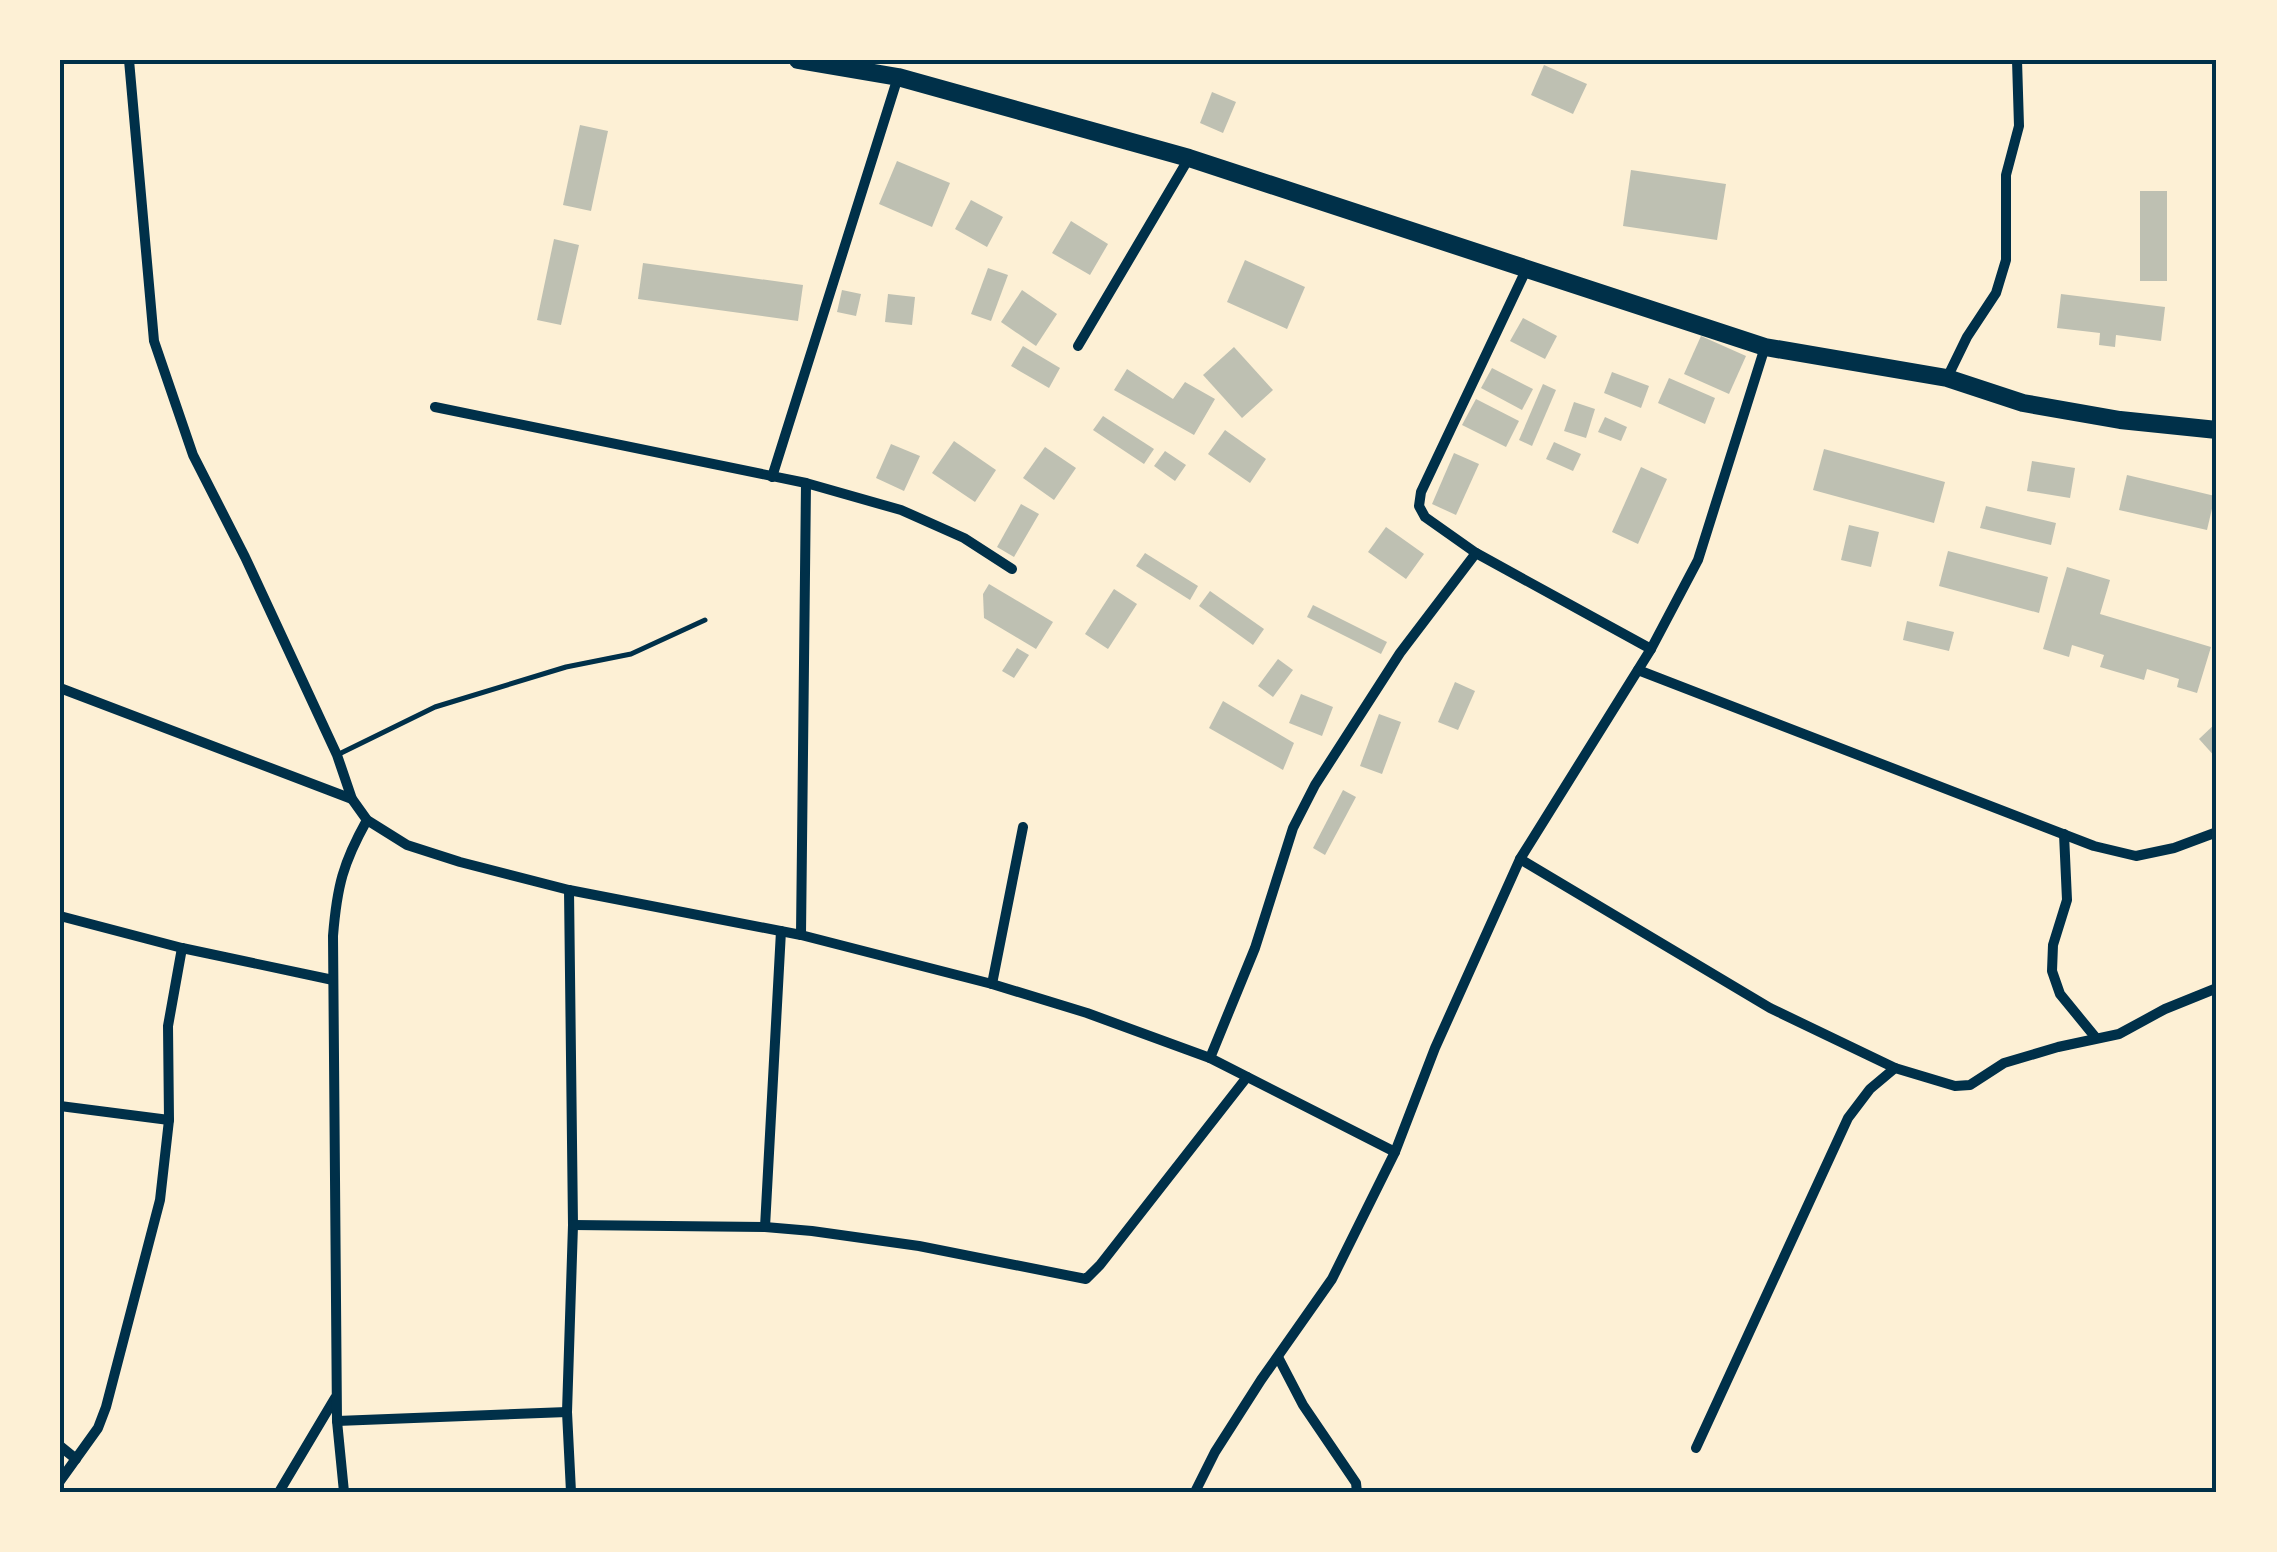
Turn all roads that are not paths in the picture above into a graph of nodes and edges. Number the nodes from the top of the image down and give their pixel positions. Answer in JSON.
{"nodes":[{"id":1,"x":130,"y":60,"type":"edge"},
{"id":2,"x":798,"y":60,"type":"edge"},
{"id":3,"x":2017,"y":60,"type":"edge"},
{"id":4,"x":898,"y":77,"type":"junction"},
{"id":5,"x":1188,"y":158,"type":"junction"},
{"id":6,"x":1527,"y":268,"type":"junction"},
{"id":7,"x":1078,"y":346,"type":"dead end"},
{"id":8,"x":1765,"y":346,"type":"junction"},
{"id":9,"x":1947,"y":378,"type":"junction"},
{"id":10,"x":435,"y":407,"type":"dead end"},
{"id":11,"x":2217,"y":430,"type":"edge"},
{"id":12,"x":772,"y":477,"type":"junction"},
{"id":13,"x":806,"y":483,"type":"junction"},
{"id":14,"x":1476,"y":552,"type":"junction"},
{"id":15,"x":1012,"y":569,"type":"dead end"},
{"id":16,"x":705,"y":620,"type":"dead end"},
{"id":17,"x":1651,"y":648,"type":"junction"},
{"id":18,"x":1638,"y":670,"type":"junction"},
{"id":19,"x":60,"y":688,"type":"edge"},
{"id":20,"x":337,"y":756,"type":"junction"},
{"id":21,"x":352,"y":799,"type":"junction"},
{"id":22,"x":367,"y":820,"type":"junction"},
{"id":23,"x":1023,"y":827,"type":"dead end"},
{"id":24,"x":2217,"y":832,"type":"edge"},
{"id":25,"x":2064,"y":834,"type":"junction"},
{"id":26,"x":1520,"y":860,"type":"junction"},
{"id":27,"x":568,"y":890,"type":"junction"},
{"id":28,"x":60,"y":916,"type":"edge"},
{"id":29,"x":781,"y":932,"type":"junction"},
{"id":30,"x":801,"y":935,"type":"junction"},
{"id":31,"x":182,"y":948,"type":"junction"},
{"id":32,"x":333,"y":980,"type":"junction"},
{"id":33,"x":992,"y":984,"type":"junction"},
{"id":34,"x":2217,"y":988,"type":"edge"},
{"id":35,"x":2096,"y":1038,"type":"junction"},
{"id":36,"x":1210,"y":1058,"type":"junction"},
{"id":37,"x":1895,"y":1068,"type":"junction"},
{"id":38,"x":1247,"y":1077,"type":"junction"},
{"id":39,"x":60,"y":1106,"type":"edge"},
{"id":40,"x":169,"y":1120,"type":"junction"},
{"id":41,"x":1394,"y":1152,"type":"junction"},
{"id":42,"x":573,"y":1225,"type":"junction"},
{"id":43,"x":765,"y":1227,"type":"junction"},
{"id":44,"x":1278,"y":1357,"type":"junction"},
{"id":45,"x":337,"y":1395,"type":"junction"},
{"id":46,"x":567,"y":1412,"type":"junction"},
{"id":47,"x":338,"y":1421,"type":"junction"},
{"id":48,"x":60,"y":1446,"type":"edge"},
{"id":49,"x":1696,"y":1448,"type":"dead end"},
{"id":50,"x":76,"y":1459,"type":"junction"},
{"id":51,"x":60,"y":1482,"type":"edge"},
{"id":52,"x":279,"y":1492,"type":"edge"},
{"id":53,"x":344,"y":1492,"type":"edge"},
{"id":54,"x":571,"y":1492,"type":"edge"},
{"id":55,"x":1195,"y":1492,"type":"edge"},
{"id":56,"x":1357,"y":1492,"type":"edge"}],
"edges":[{"from":1,"to":20,"type":"street"},
{"from":2,"to":4,"type":"main road"},
{"from":3,"to":9,"type":"street"},
{"from":4,"to":5,"type":"main road"},
{"from":4,"to":12,"type":"street"},
{"from":5,"to":6,"type":"main road"},
{"from":5,"to":7,"type":"street"},
{"from":6,"to":8,"type":"main road"},
{"from":6,"to":14,"type":"street"},
{"from":8,"to":9,"type":"main road"},
{"from":8,"to":17,"type":"street"},
{"from":9,"to":11,"type":"main road"},
{"from":10,"to":12,"type":"street"},
{"from":12,"to":13,"type":"street"},
{"from":13,"to":15,"type":"street"},
{"from":13,"to":30,"type":"street"},
{"from":14,"to":17,"type":"street"},
{"from":14,"to":36,"type":"street"},
{"from":16,"to":20,"type":"lane"},
{"from":17,"to":18,"type":"street"},
{"from":18,"to":25,"type":"street"},
{"from":18,"to":26,"type":"street"},
{"from":19,"to":21,"type":"street"},
{"from":20,"to":21,"type":"street"},
{"from":21,"to":22,"type":"street"},
{"from":22,"to":27,"type":"street"},
{"from":22,"to":32,"type":"street"},
{"from":23,"to":33,"type":"street"},
{"from":24,"to":25,"type":"street"},
{"from":25,"to":35,"type":"street"},
{"from":26,"to":37,"type":"street"},
{"from":26,"to":41,"type":"street"},
{"from":27,"to":29,"type":"street"},
{"from":27,"to":42,"type":"street"},
{"from":28,"to":31,"type":"street"},
{"from":29,"to":30,"type":"street"},
{"from":29,"to":43,"type":"street"},
{"from":30,"to":33,"type":"street"},
{"from":31,"to":32,"type":"street"},
{"from":31,"to":40,"type":"street"},
{"from":32,"to":45,"type":"street"},
{"from":33,"to":36,"type":"street"},
{"from":34,"to":35,"type":"street"},
{"from":35,"to":37,"type":"street"},
{"from":36,"to":38,"type":"street"},
{"from":37,"to":49,"type":"street"},
{"from":38,"to":41,"type":"street"},
{"from":38,"to":43,"type":"street"},
{"from":39,"to":40,"type":"street"},
{"from":40,"to":50,"type":"street"},
{"from":41,"to":44,"type":"street"},
{"from":42,"to":43,"type":"street"},
{"from":42,"to":46,"type":"street"},
{"from":44,"to":55,"type":"street"},
{"from":44,"to":56,"type":"street"},
{"from":45,"to":47,"type":"street"},
{"from":45,"to":52,"type":"street"},
{"from":46,"to":47,"type":"street"},
{"from":46,"to":54,"type":"street"},
{"from":47,"to":53,"type":"street"},
{"from":48,"to":50,"type":"street"},
{"from":50,"to":51,"type":"street"}]}
